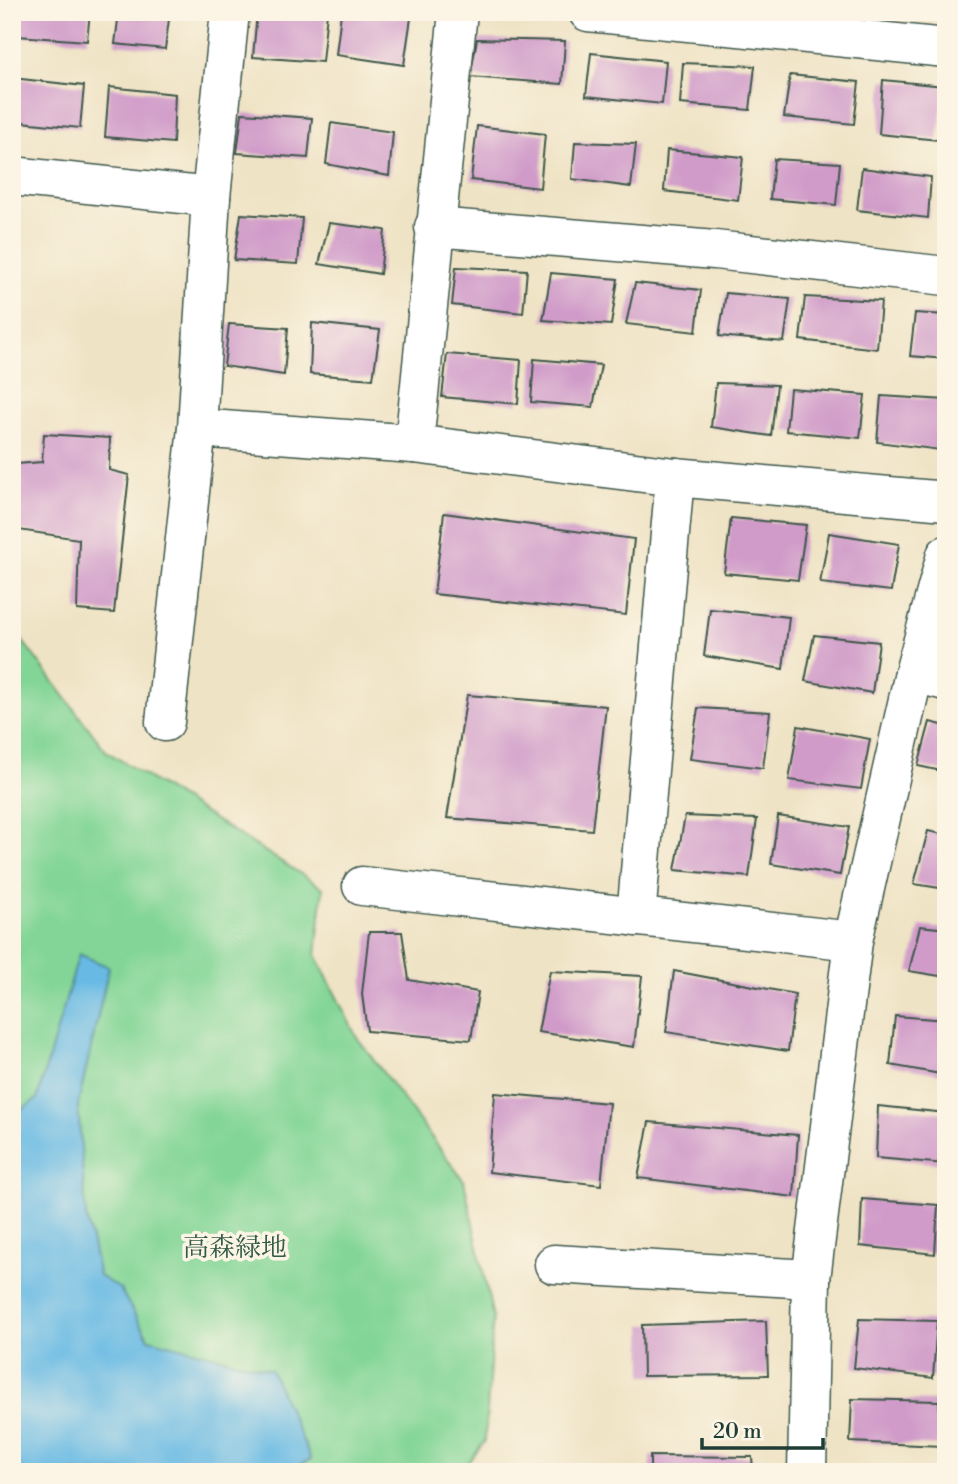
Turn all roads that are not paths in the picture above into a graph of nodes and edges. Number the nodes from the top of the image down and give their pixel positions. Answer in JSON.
{"nodes":[{"id":1,"x":230,"y":12,"type":"edge"},
{"id":2,"x":458,"y":12,"type":"edge"},
{"id":3,"x":588,"y":12,"type":"edge"},
{"id":4,"x":946,"y":48,"type":"edge"},
{"id":5,"x":12,"y":176,"type":"edge"},
{"id":6,"x":211,"y":197,"type":"junction"},
{"id":7,"x":434,"y":227,"type":"junction"},
{"id":8,"x":946,"y":276,"type":"edge"},
{"id":9,"x":197,"y":428,"type":"junction"},
{"id":10,"x":414,"y":444,"type":"junction"},
{"id":11,"x":675,"y":477,"type":"junction"},
{"id":12,"x":946,"y":501,"type":"edge"},
{"id":13,"x":946,"y":555,"type":"edge"},
{"id":14,"x":930,"y":677,"type":"edge"},
{"id":15,"x":164,"y":722,"type":"dead end"},
{"id":16,"x":362,"y":886,"type":"dead end"},
{"id":17,"x":636,"y":917,"type":"junction"},
{"id":18,"x":853,"y":941,"type":"junction"},
{"id":19,"x":554,"y":1264,"type":"dead end"},
{"id":20,"x":811,"y":1279,"type":"junction"},
{"id":21,"x":807,"y":1472,"type":"edge"}],
"edges":[{"from":1,"to":6,"type":"street"},
{"from":2,"to":7,"type":"street"},
{"from":3,"to":4,"type":"street"},
{"from":5,"to":6,"type":"street"},
{"from":6,"to":9,"type":"street"},
{"from":7,"to":8,"type":"street"},
{"from":7,"to":10,"type":"street"},
{"from":9,"to":10,"type":"street"},
{"from":9,"to":15,"type":"street"},
{"from":10,"to":11,"type":"street"},
{"from":11,"to":12,"type":"street"},
{"from":11,"to":17,"type":"street"},
{"from":13,"to":14,"type":"street"},
{"from":14,"to":18,"type":"street"},
{"from":16,"to":17,"type":"street"},
{"from":17,"to":18,"type":"street"},
{"from":18,"to":20,"type":"street"},
{"from":19,"to":20,"type":"street"},
{"from":20,"to":21,"type":"street"}]}
